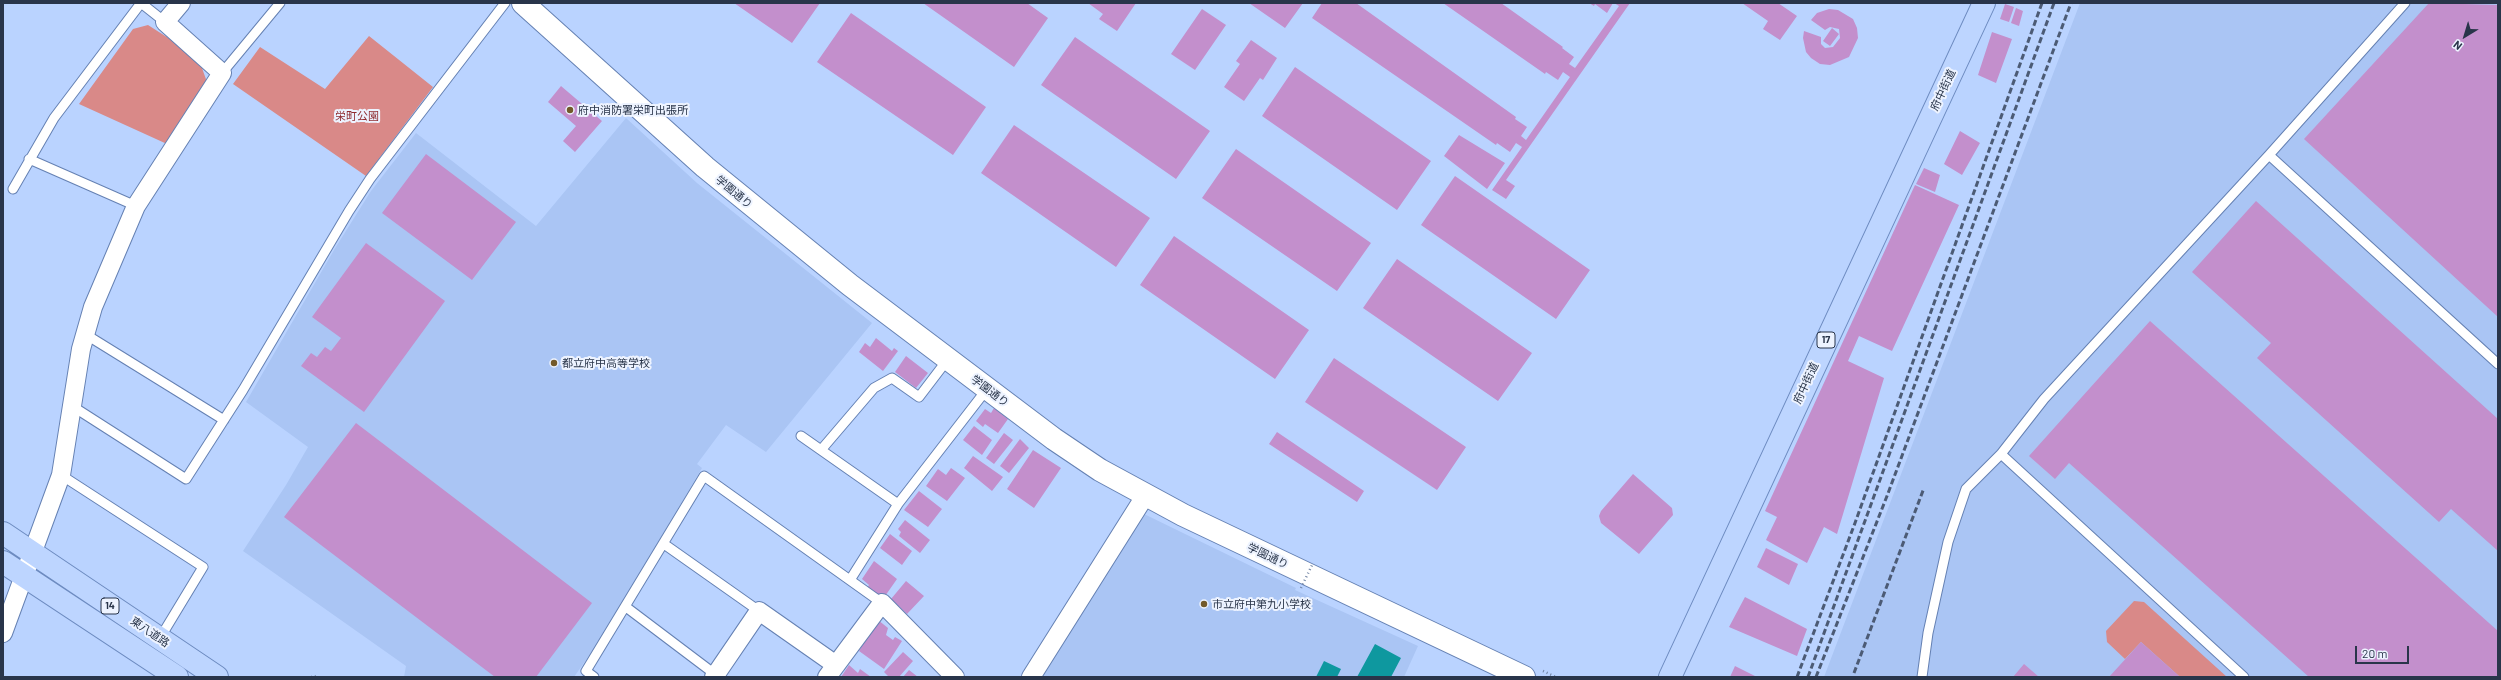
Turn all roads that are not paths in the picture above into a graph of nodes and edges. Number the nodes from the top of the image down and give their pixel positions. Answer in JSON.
{"nodes":[{"id":1,"x":181,"y":3,"type":"edge"},
{"id":2,"x":280,"y":3,"type":"edge"},
{"id":3,"x":505,"y":3,"type":"edge"},
{"id":4,"x":523,"y":3,"type":"edge"},
{"id":5,"x":1984,"y":3,"type":"edge"},
{"id":6,"x":2405,"y":3,"type":"edge"},
{"id":7,"x":165,"y":22,"type":"junction"},
{"id":8,"x":222,"y":74,"type":"junction"},
{"id":9,"x":2269,"y":155,"type":"junction"},
{"id":10,"x":29,"y":159,"type":"junction"},
{"id":11,"x":13,"y":189,"type":"dead end"},
{"id":12,"x":136,"y":206,"type":"junction"},
{"id":13,"x":85,"y":334,"type":"junction"},
{"id":14,"x":948,"y":359,"type":"junction"},
{"id":15,"x":2498,"y":364,"type":"edge"},
{"id":16,"x":987,"y":389,"type":"junction"},
{"id":17,"x":72,"y":406,"type":"junction"},
{"id":18,"x":224,"y":420,"type":"junction"},
{"id":19,"x":801,"y":436,"type":"dead end"},
{"id":20,"x":821,"y":450,"type":"junction"},
{"id":21,"x":2001,"y":454,"type":"junction"},
{"id":22,"x":61,"y":475,"type":"junction"},
{"id":23,"x":1146,"y":496,"type":"junction"},
{"id":24,"x":898,"y":504,"type":"junction"},
{"id":25,"x":3,"y":533,"type":"edge"},
{"id":26,"x":664,"y":544,"type":"junction"},
{"id":27,"x":32,"y":555,"type":"junction"},
{"id":28,"x":3,"y":562,"type":"edge"},
{"id":29,"x":25,"y":578,"type":"junction"},
{"id":30,"x":850,"y":580,"type":"junction"},
{"id":31,"x":882,"y":603,"type":"junction"},
{"id":32,"x":626,"y":607,"type":"junction"},
{"id":33,"x":759,"y":611,"type":"junction"},
{"id":34,"x":3,"y":633,"type":"edge"},
{"id":35,"x":160,"y":638,"type":"junction"},
{"id":36,"x":832,"y":671,"type":"edge"},
{"id":37,"x":715,"y":676,"type":"edge"},
{"id":38,"x":177,"y":677,"type":"edge"},
{"id":39,"x":217,"y":677,"type":"edge"},
{"id":40,"x":594,"y":677,"type":"edge"},
{"id":41,"x":955,"y":677,"type":"edge"},
{"id":42,"x":1031,"y":677,"type":"edge"},
{"id":43,"x":1524,"y":677,"type":"edge"},
{"id":44,"x":1670,"y":677,"type":"edge"},
{"id":45,"x":1922,"y":677,"type":"edge"},
{"id":46,"x":2244,"y":677,"type":"edge"}],
"edges":[{"from":1,"to":7,"type":"street"},
{"from":2,"to":8,"type":"lane"},
{"from":3,"to":18,"type":"lane"},
{"from":4,"to":14,"type":"street","name":"学園通り"},
{"from":5,"to":44,"type":"main road","name":"府中街道","number":"17"},
{"from":6,"to":9,"type":"lane"},
{"from":7,"to":8,"type":"street"},
{"from":7,"to":10,"type":"lane"},
{"from":8,"to":12,"type":"street"},
{"from":9,"to":15,"type":"lane"},
{"from":9,"to":21,"type":"lane"},
{"from":10,"to":11,"type":"lane"},
{"from":10,"to":12,"type":"lane"},
{"from":12,"to":13,"type":"street"},
{"from":13,"to":17,"type":"street"},
{"from":13,"to":18,"type":"lane"},
{"from":14,"to":16,"type":"street","name":"学園通り"},
{"from":14,"to":20,"type":"lane"},
{"from":16,"to":23,"type":"street","name":"学園通り"},
{"from":16,"to":24,"type":"lane"},
{"from":17,"to":18,"type":"lane"},
{"from":17,"to":22,"type":"street"},
{"from":19,"to":20,"type":"lane"},
{"from":20,"to":24,"type":"lane"},
{"from":21,"to":45,"type":"lane"},
{"from":21,"to":46,"type":"lane"},
{"from":22,"to":27,"type":"street"},
{"from":22,"to":35,"type":"lane"},
{"from":23,"to":42,"type":"street"},
{"from":23,"to":43,"type":"street","name":"学園通り"},
{"from":24,"to":30,"type":"lane"},
{"from":25,"to":27,"type":"main road","name":"東八道路","number":"14"},
{"from":26,"to":30,"type":"lane"},
{"from":26,"to":32,"type":"lane"},
{"from":26,"to":33,"type":"lane"},
{"from":27,"to":29,"type":"street"},
{"from":27,"to":35,"type":"main road","name":"東八道路","number":"14"},
{"from":28,"to":29,"type":"main road","name":"東八道路","number":"14"},
{"from":29,"to":34,"type":"street"},
{"from":29,"to":38,"type":"main road","name":"東八道路","number":"14"},
{"from":30,"to":31,"type":"lane"},
{"from":31,"to":36,"type":"street"},
{"from":31,"to":41,"type":"street"},
{"from":32,"to":37,"type":"lane"},
{"from":32,"to":40,"type":"lane"},
{"from":33,"to":36,"type":"street"},
{"from":33,"to":37,"type":"street"},
{"from":35,"to":39,"type":"main road","name":"東八道路","number":"14"}]}
